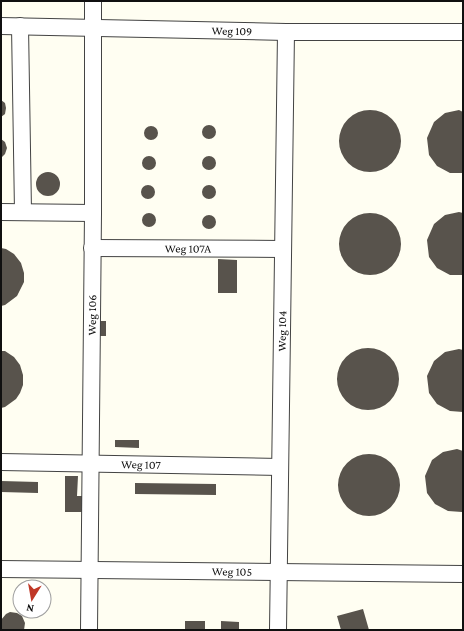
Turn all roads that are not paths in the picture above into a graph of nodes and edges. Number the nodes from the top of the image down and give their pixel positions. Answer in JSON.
{"nodes":[{"id":1,"x":93,"y":1,"type":"edge"},
{"id":2,"x":1,"y":26,"type":"edge"},
{"id":3,"x":20,"y":26,"type":"junction"},
{"id":4,"x":92,"y":27,"type":"junction"},
{"id":5,"x":286,"y":32,"type":"junction"},
{"id":6,"x":463,"y":32,"type":"edge"},
{"id":7,"x":1,"y":212,"type":"edge"},
{"id":8,"x":23,"y":212,"type":"junction"},
{"id":9,"x":93,"y":213,"type":"junction"},
{"id":10,"x":92,"y":248,"type":"junction"},
{"id":11,"x":283,"y":249,"type":"junction"},
{"id":12,"x":1,"y":462,"type":"edge"},
{"id":13,"x":90,"y":464,"type":"junction"},
{"id":14,"x":280,"y":467,"type":"junction"},
{"id":15,"x":1,"y":569,"type":"edge"},
{"id":16,"x":89,"y":570,"type":"junction"},
{"id":17,"x":279,"y":572,"type":"junction"},
{"id":18,"x":463,"y":574,"type":"edge"},
{"id":19,"x":89,"y":630,"type":"edge"},
{"id":20,"x":278,"y":630,"type":"edge"}],
"edges":[{"from":1,"to":4,"type":"lane","name":"Weg 106"},
{"from":2,"to":3,"type":"lane","name":"Weg 109"},
{"from":3,"to":4,"type":"lane","name":"Weg 109"},
{"from":3,"to":8,"type":"lane"},
{"from":4,"to":5,"type":"lane","name":"Weg 109"},
{"from":4,"to":9,"type":"lane","name":"Weg 106"},
{"from":5,"to":6,"type":"lane","name":"Weg 109"},
{"from":5,"to":11,"type":"lane","name":"Weg 104"},
{"from":7,"to":8,"type":"lane"},
{"from":8,"to":9,"type":"lane"},
{"from":9,"to":10,"type":"lane","name":"Weg 106"},
{"from":10,"to":11,"type":"lane","name":"Weg 107A"},
{"from":10,"to":13,"type":"lane","name":"Weg 106"},
{"from":11,"to":14,"type":"lane","name":"Weg 104"},
{"from":12,"to":13,"type":"lane","name":"Weg 107"},
{"from":13,"to":14,"type":"lane","name":"Weg 107"},
{"from":13,"to":16,"type":"lane","name":"Weg 106"},
{"from":14,"to":17,"type":"lane","name":"Weg 104"},
{"from":15,"to":16,"type":"lane","name":"Weg 105"},
{"from":16,"to":17,"type":"lane","name":"Weg 105"},
{"from":16,"to":19,"type":"lane","name":"Weg 106"},
{"from":17,"to":18,"type":"lane","name":"Weg 105"},
{"from":17,"to":20,"type":"lane","name":"Weg 104"}]}
